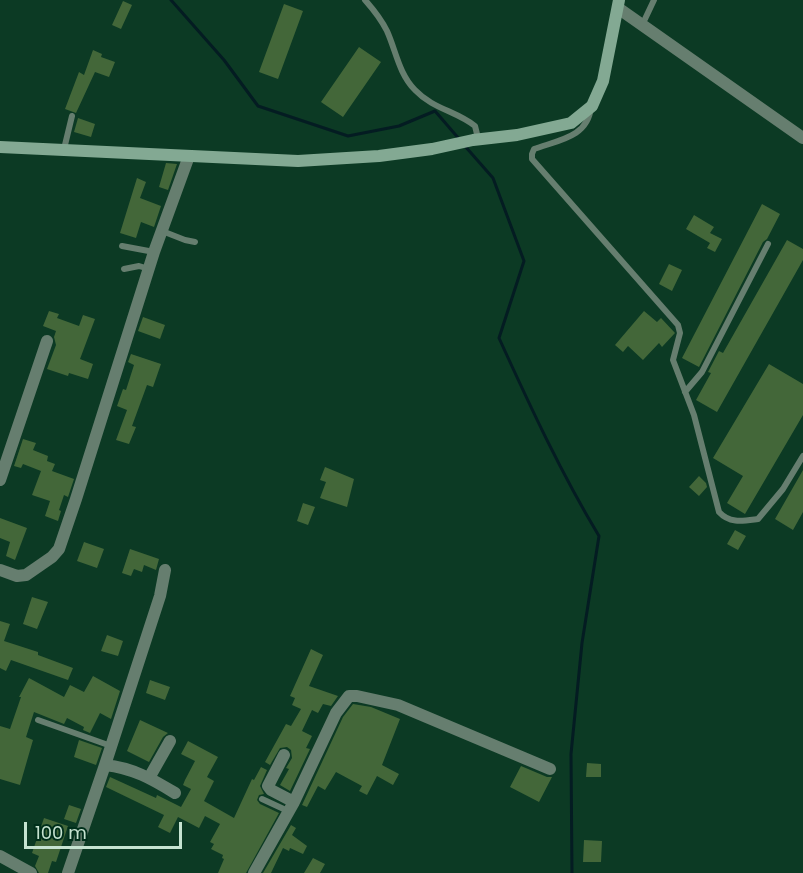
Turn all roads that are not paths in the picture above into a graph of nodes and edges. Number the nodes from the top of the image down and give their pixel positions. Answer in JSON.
{"nodes":[{"id":1,"x":365,"y":0,"type":"edge"},
{"id":2,"x":654,"y":0,"type":"edge"},
{"id":3,"x":619,"y":4,"type":"edge"},
{"id":4,"x":645,"y":19,"type":"dead end"},
{"id":5,"x":591,"y":106,"type":"junction"},
{"id":6,"x":72,"y":116,"type":"dead end"},
{"id":7,"x":803,"y":138,"type":"edge"},
{"id":8,"x":470,"y":141,"type":"junction"},
{"id":9,"x":0,"y":147,"type":"edge"},
{"id":10,"x":64,"y":150,"type":"junction"},
{"id":11,"x":189,"y":156,"type":"junction"},
{"id":12,"x":162,"y":231,"type":"junction"},
{"id":13,"x":195,"y":242,"type":"dead end"},
{"id":14,"x":768,"y":244,"type":"dead end"},
{"id":15,"x":122,"y":246,"type":"dead end"},
{"id":16,"x":154,"y":252,"type":"junction"},
{"id":17,"x":124,"y":269,"type":"dead end"},
{"id":18,"x":149,"y":269,"type":"junction"},
{"id":19,"x":46,"y":341,"type":"dead end"},
{"id":20,"x":685,"y":392,"type":"junction"},
{"id":21,"x":803,"y":456,"type":"edge"},
{"id":22,"x":0,"y":480,"type":"edge"},
{"id":23,"x":0,"y":570,"type":"edge"},
{"id":24,"x":165,"y":570,"type":"dead end"},
{"id":25,"x":38,"y":720,"type":"dead end"},
{"id":26,"x":170,"y":741,"type":"dead end"},
{"id":27,"x":111,"y":746,"type":"junction"},
{"id":28,"x":284,"y":755,"type":"dead end"},
{"id":29,"x":105,"y":765,"type":"junction"},
{"id":30,"x":550,"y":769,"type":"dead end"},
{"id":31,"x":149,"y":778,"type":"junction"},
{"id":32,"x":175,"y":793,"type":"dead end"},
{"id":33,"x":262,"y":799,"type":"dead end"},
{"id":34,"x":291,"y":806,"type":"junction"},
{"id":35,"x":0,"y":856,"type":"edge"},
{"id":36,"x":31,"y":873,"type":"edge"},
{"id":37,"x":68,"y":873,"type":"edge"},
{"id":38,"x":254,"y":873,"type":"edge"}],
"edges":[{"from":1,"to":8,"type":"lane"},
{"from":2,"to":4,"type":"lane"},
{"from":3,"to":5,"type":"street"},
{"from":3,"to":7,"type":"street"},
{"from":5,"to":8,"type":"street"},
{"from":5,"to":20,"type":"lane"},
{"from":6,"to":10,"type":"lane"},
{"from":8,"to":11,"type":"street"},
{"from":9,"to":10,"type":"street"},
{"from":10,"to":11,"type":"street"},
{"from":11,"to":12,"type":"street"},
{"from":12,"to":13,"type":"lane"},
{"from":12,"to":16,"type":"street"},
{"from":14,"to":20,"type":"lane"},
{"from":15,"to":16,"type":"lane"},
{"from":16,"to":18,"type":"street"},
{"from":17,"to":18,"type":"lane"},
{"from":18,"to":23,"type":"street"},
{"from":19,"to":22,"type":"street"},
{"from":20,"to":21,"type":"lane"},
{"from":24,"to":27,"type":"street"},
{"from":25,"to":27,"type":"lane"},
{"from":26,"to":31,"type":"street"},
{"from":27,"to":29,"type":"street"},
{"from":28,"to":34,"type":"street"},
{"from":29,"to":31,"type":"street"},
{"from":29,"to":37,"type":"street"},
{"from":30,"to":34,"type":"street"},
{"from":31,"to":32,"type":"street"},
{"from":33,"to":34,"type":"lane"},
{"from":34,"to":38,"type":"street"},
{"from":35,"to":36,"type":"street"}]}
